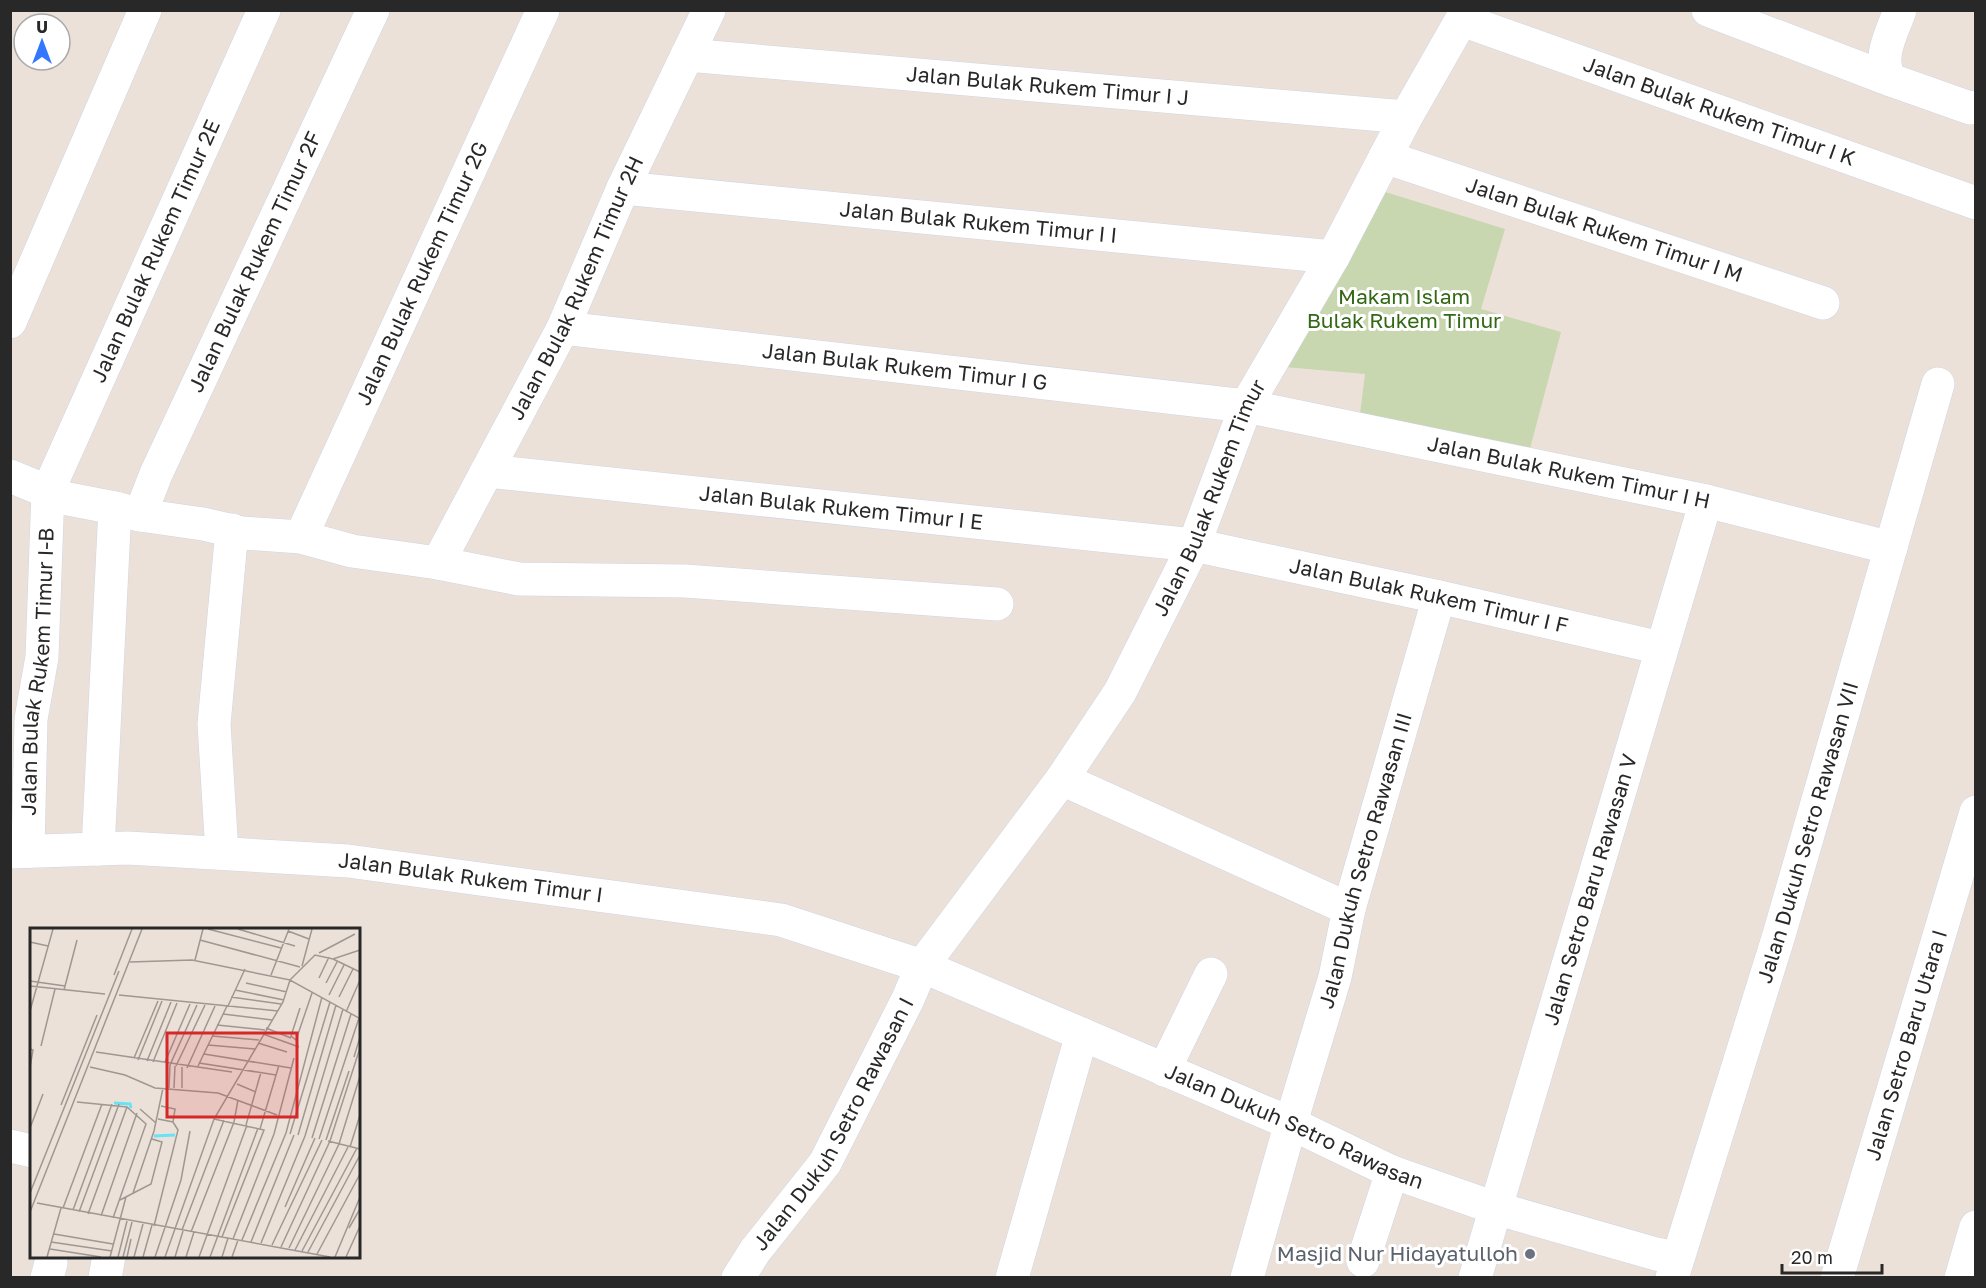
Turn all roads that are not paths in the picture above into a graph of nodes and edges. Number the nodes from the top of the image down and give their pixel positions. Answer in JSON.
{"nodes":[{"id":1,"x":145,"y":10,"type":"edge"},
{"id":2,"x":264,"y":10,"type":"edge"},
{"id":3,"x":373,"y":10,"type":"edge"},
{"id":4,"x":543,"y":10,"type":"edge"},
{"id":5,"x":709,"y":10,"type":"edge"},
{"id":6,"x":1708,"y":10,"type":"edge"},
{"id":7,"x":1900,"y":10,"type":"edge"},
{"id":8,"x":1464,"y":15,"type":"edge"},
{"id":9,"x":687,"y":55,"type":"junction"},
{"id":10,"x":1891,"y":80,"type":"junction"},
{"id":11,"x":1976,"y":106,"type":"edge"},
{"id":12,"x":1406,"y":117,"type":"junction"},
{"id":13,"x":1385,"y":157,"type":"junction"},
{"id":14,"x":623,"y":188,"type":"junction"},
{"id":15,"x":1976,"y":203,"type":"edge"},
{"id":16,"x":1333,"y":257,"type":"junction"},
{"id":17,"x":1823,"y":303,"type":"dead end"},
{"id":18,"x":10,"y":322,"type":"edge"},
{"id":19,"x":563,"y":328,"type":"junction"},
{"id":20,"x":1938,"y":384,"type":"dead end"},
{"id":21,"x":1246,"y":406,"type":"junction"},
{"id":22,"x":487,"y":471,"type":"junction"},
{"id":23,"x":10,"y":476,"type":"edge"},
{"id":24,"x":48,"y":491,"type":"junction"},
{"id":25,"x":1706,"y":501,"type":"junction"},
{"id":26,"x":127,"y":512,"type":"junction"},
{"id":27,"x":232,"y":530,"type":"junction"},
{"id":28,"x":301,"y":537,"type":"junction"},
{"id":29,"x":1194,"y":545,"type":"junction"},
{"id":30,"x":1891,"y":548,"type":"junction"},
{"id":31,"x":438,"y":563,"type":"junction"},
{"id":32,"x":1439,"y":597,"type":"junction"},
{"id":33,"x":997,"y":604,"type":"dead end"},
{"id":34,"x":1661,"y":648,"type":"junction"},
{"id":35,"x":1062,"y":779,"type":"junction"},
{"id":36,"x":1976,"y":812,"type":"edge"},
{"id":37,"x":98,"y":849,"type":"junction"},
{"id":38,"x":19,"y":851,"type":"edge"},
{"id":39,"x":222,"y":854,"type":"junction"},
{"id":40,"x":1349,"y":909,"type":"junction"},
{"id":41,"x":922,"y":966,"type":"junction"},
{"id":42,"x":1211,"y":974,"type":"dead end"},
{"id":43,"x":1082,"y":1035,"type":"junction"},
{"id":44,"x":1164,"y":1070,"type":"junction"},
{"id":45,"x":1290,"y":1123,"type":"junction"},
{"id":46,"x":10,"y":1146,"type":"edge"},
{"id":47,"x":30,"y":1151,"type":"edge"},
{"id":48,"x":1392,"y":1172,"type":"junction"},
{"id":49,"x":1495,"y":1208,"type":"junction"},
{"id":50,"x":1976,"y":1227,"type":"edge"},
{"id":51,"x":109,"y":1258,"type":"edge"},
{"id":52,"x":1363,"y":1261,"type":"dead end"},
{"id":53,"x":1674,"y":1268,"type":"edge"},
{"id":54,"x":105,"y":1278,"type":"edge"},
{"id":55,"x":738,"y":1278,"type":"edge"},
{"id":56,"x":1011,"y":1278,"type":"edge"},
{"id":57,"x":1246,"y":1278,"type":"edge"},
{"id":58,"x":1475,"y":1278,"type":"edge"},
{"id":59,"x":1837,"y":1278,"type":"edge"},
{"id":60,"x":1961,"y":1278,"type":"edge"}],
"edges":[{"from":1,"to":18,"type":"street"},
{"from":2,"to":24,"type":"street","name":"Jalan Bulak Rukem Timur 2E"},
{"from":3,"to":26,"type":"street","name":"Jalan Bulak Rukem Timur 2F"},
{"from":4,"to":28,"type":"street","name":"Jalan Bulak Rukem Timur 2G"},
{"from":5,"to":9,"type":"street","name":"Jalan Bulak Rukem Timur 2H"},
{"from":6,"to":10,"type":"street"},
{"from":7,"to":10,"type":"street"},
{"from":8,"to":12,"type":"street","name":"Jalan Bulak Rukem Timur"},
{"from":8,"to":15,"type":"street","name":"Jalan Bulak Rukem Timur I K"},
{"from":9,"to":12,"type":"street","name":"Jalan Bulak Rukem Timur I J"},
{"from":9,"to":14,"type":"street","name":"Jalan Bulak Rukem Timur 2H"},
{"from":10,"to":11,"type":"street"},
{"from":12,"to":13,"type":"street","name":"Jalan Bulak Rukem Timur"},
{"from":13,"to":16,"type":"street","name":"Jalan Bulak Rukem Timur"},
{"from":13,"to":17,"type":"street","name":"Jalan Bulak Rukem Timur I M"},
{"from":14,"to":16,"type":"street","name":"Jalan Bulak Rukem Timur I I"},
{"from":14,"to":19,"type":"street","name":"Jalan Bulak Rukem Timur 2H"},
{"from":16,"to":21,"type":"street","name":"Jalan Bulak Rukem Timur"},
{"from":19,"to":21,"type":"street","name":"Jalan Bulak Rukem Timur I G"},
{"from":19,"to":22,"type":"street","name":"Jalan Bulak Rukem Timur 2H"},
{"from":20,"to":30,"type":"street","name":"Jalan Dukuh Setro Rawasan VII"},
{"from":21,"to":25,"type":"street","name":"Jalan Bulak Rukem Timur I H"},
{"from":21,"to":29,"type":"street","name":"Jalan Bulak Rukem Timur"},
{"from":22,"to":29,"type":"street","name":"Jalan Bulak Rukem Timur I E"},
{"from":22,"to":31,"type":"street","name":"Jalan Bulak Rukem Timur 2H"},
{"from":23,"to":24,"type":"street"},
{"from":24,"to":26,"type":"street"},
{"from":24,"to":38,"type":"street","name":"Jalan Bulak Rukem Timur I-B"},
{"from":25,"to":30,"type":"street","name":"Jalan Bulak Rukem Timur I H"},
{"from":25,"to":34,"type":"street","name":"Jalan Setro Baru Rawasan V"},
{"from":26,"to":27,"type":"street"},
{"from":26,"to":37,"type":"street","name":"Jalan Bulak Rukem Timur 2F"},
{"from":27,"to":28,"type":"street"},
{"from":27,"to":39,"type":"street"},
{"from":28,"to":31,"type":"street"},
{"from":29,"to":32,"type":"street","name":"Jalan Bulak Rukem Timur I F"},
{"from":29,"to":35,"type":"street","name":"Jalan Bulak Rukem Timur"},
{"from":30,"to":53,"type":"street","name":"Jalan Dukuh Setro Rawasan VII"},
{"from":31,"to":33,"type":"street"},
{"from":32,"to":34,"type":"street","name":"Jalan Bulak Rukem Timur I F"},
{"from":32,"to":40,"type":"street","name":"Jalan Dukuh Setro Rawasan III"},
{"from":34,"to":49,"type":"street","name":"Jalan Setro Baru Rawasan V"},
{"from":35,"to":40,"type":"street"},
{"from":35,"to":41,"type":"street","name":"Jalan Bulak Rukem Timur"},
{"from":36,"to":59,"type":"street","name":"Jalan Setro Baru Utara I"},
{"from":37,"to":38,"type":"street","name":"Jalan Bulak Rukem Timur I"},
{"from":37,"to":39,"type":"street","name":"Jalan Bulak Rukem Timur I"},
{"from":39,"to":41,"type":"street","name":"Jalan Bulak Rukem Timur I"},
{"from":40,"to":45,"type":"street","name":"Jalan Dukuh Setro Rawasan III"},
{"from":41,"to":43,"type":"street","name":"Jalan Dukuh Setro Rawasan"},
{"from":41,"to":55,"type":"street","name":"Jalan Dukuh Setro Rawasan I"},
{"from":42,"to":44,"type":"street"},
{"from":43,"to":44,"type":"street","name":"Jalan Dukuh Setro Rawasan"},
{"from":43,"to":56,"type":"street"},
{"from":44,"to":45,"type":"street","name":"Jalan Dukuh Setro Rawasan"},
{"from":45,"to":48,"type":"street","name":"Jalan Dukuh Setro Rawasan"},
{"from":45,"to":57,"type":"street","name":"Jalan Dukuh Setro Rawasan III"},
{"from":46,"to":47,"type":"street"},
{"from":48,"to":49,"type":"street","name":"Jalan Dukuh Setro Rawasan"},
{"from":48,"to":52,"type":"street"},
{"from":49,"to":53,"type":"street","name":"Jalan Dukuh Setro Rawasan"},
{"from":49,"to":58,"type":"street","name":"Jalan Setro Baru Rawasan V"},
{"from":50,"to":60,"type":"street"},
{"from":51,"to":54,"type":"street"}]}
